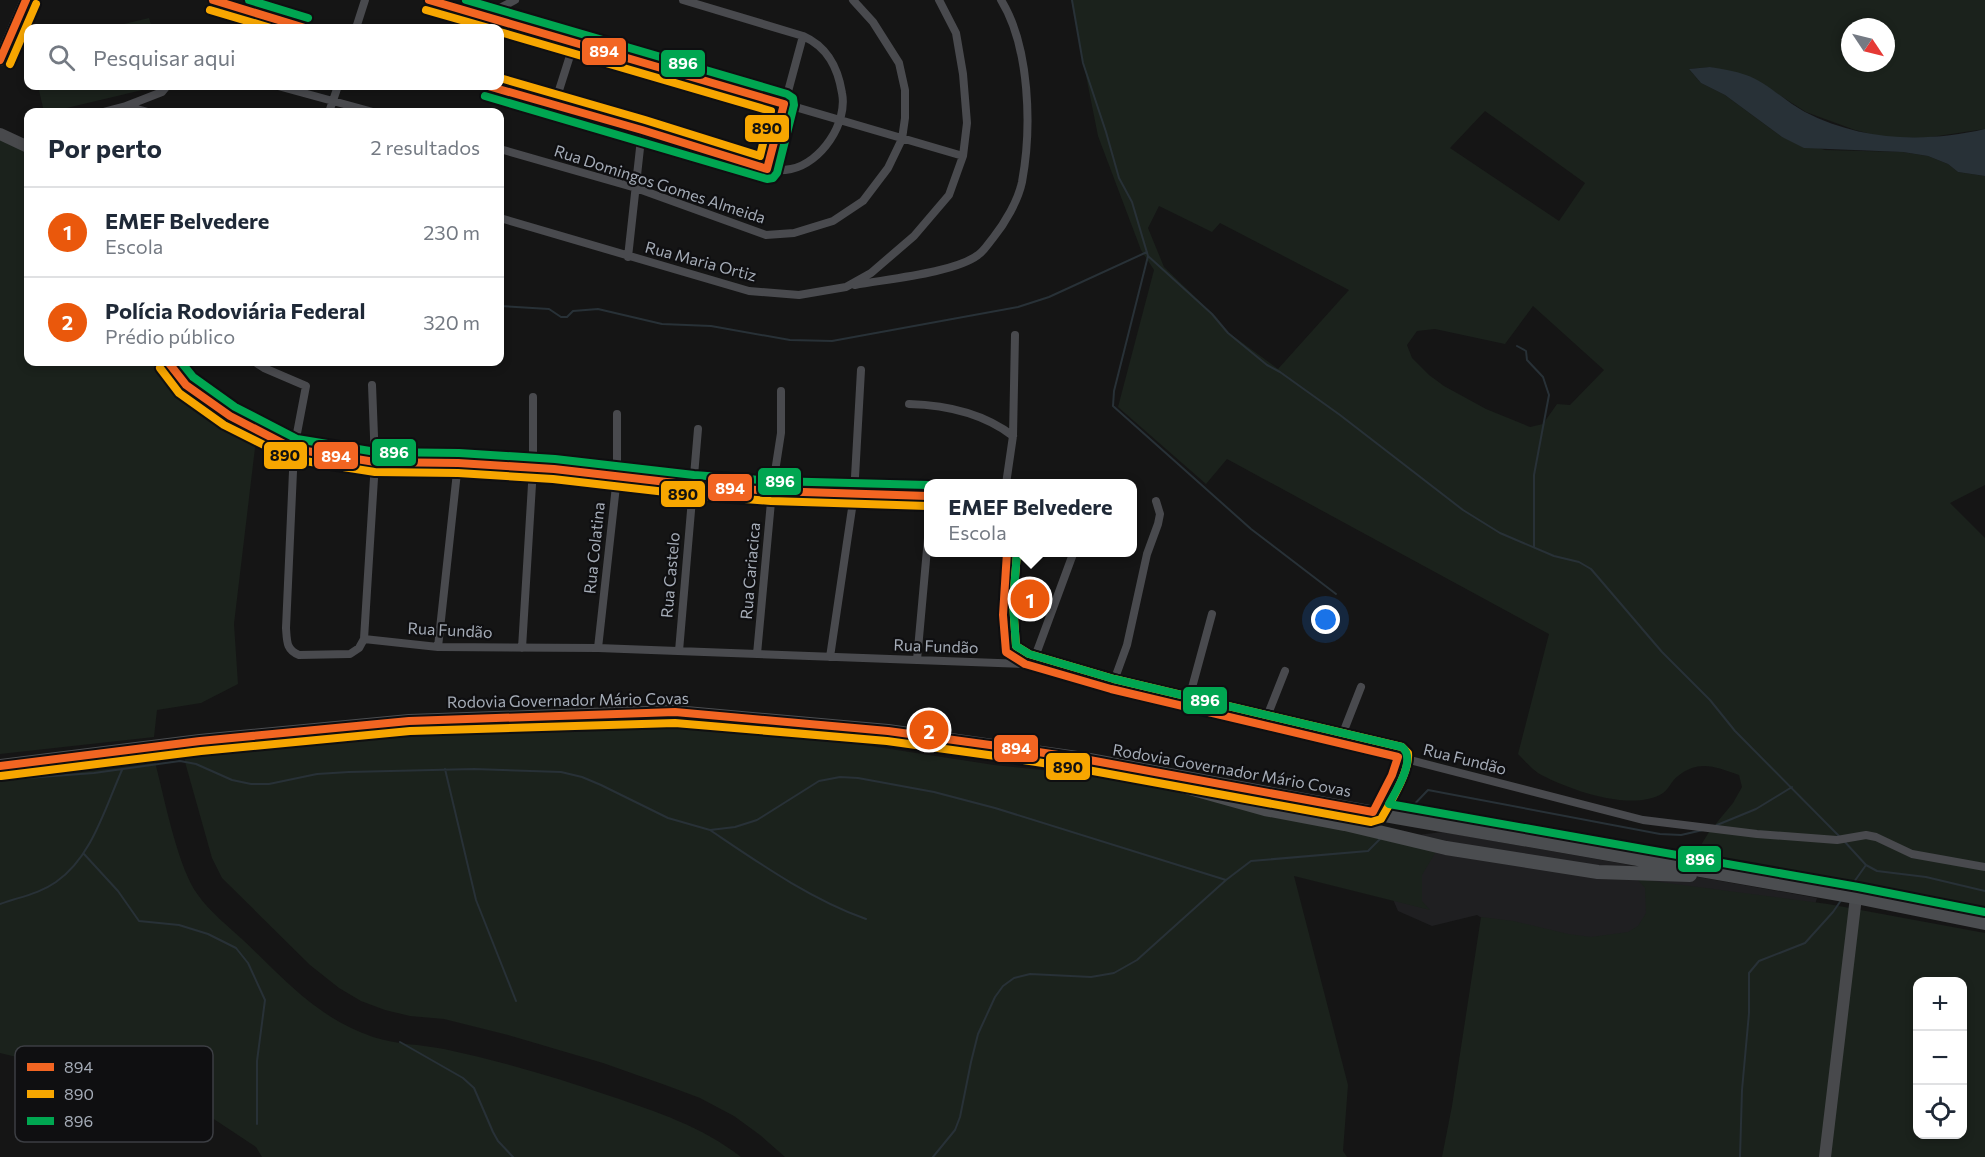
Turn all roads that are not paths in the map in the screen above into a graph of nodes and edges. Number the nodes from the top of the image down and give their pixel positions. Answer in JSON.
{"nodes":[{"id":1,"x":26,"y":0,"type":"edge"},
{"id":2,"x":213,"y":0,"type":"edge"},
{"id":3,"x":365,"y":0,"type":"edge"},
{"id":4,"x":429,"y":0,"type":"edge"},
{"id":5,"x":515,"y":0,"type":"edge"},
{"id":6,"x":683,"y":0,"type":"edge"},
{"id":7,"x":853,"y":0,"type":"edge"},
{"id":8,"x":939,"y":0,"type":"edge"},
{"id":9,"x":1001,"y":0,"type":"edge"},
{"id":10,"x":483,"y":17,"type":"junction"},
{"id":11,"x":292,"y":24,"type":"edge"},
{"id":12,"x":357,"y":24,"type":"edge"},
{"id":13,"x":803,"y":36,"type":"junction"},
{"id":14,"x":574,"y":43,"type":"junction"},
{"id":15,"x":0,"y":60,"type":"edge"},
{"id":16,"x":164,"y":90,"type":"edge"},
{"id":17,"x":293,"y":90,"type":"edge"},
{"id":18,"x":337,"y":90,"type":"edge"},
{"id":19,"x":501,"y":90,"type":"edge"},
{"id":20,"x":333,"y":101,"type":"junction"},
{"id":21,"x":784,"y":104,"type":"junction"},
{"id":22,"x":126,"y":106,"type":"junction"},
{"id":23,"x":554,"y":106,"type":"junction"},
{"id":24,"x":118,"y":108,"type":"edge"},
{"id":25,"x":133,"y":108,"type":"edge"},
{"id":26,"x":330,"y":108,"type":"edge"},
{"id":27,"x":358,"y":108,"type":"edge"},
{"id":28,"x":840,"y":120,"type":"junction"},
{"id":29,"x":642,"y":130,"type":"junction"},
{"id":30,"x":0,"y":135,"type":"edge"},
{"id":31,"x":902,"y":139,"type":"junction"},
{"id":32,"x":24,"y":144,"type":"edge"},
{"id":33,"x":504,"y":150,"type":"edge"},
{"id":34,"x":963,"y":156,"type":"junction"},
{"id":35,"x":767,"y":170,"type":"junction"},
{"id":36,"x":636,"y":188,"type":"junction"},
{"id":37,"x":504,"y":219,"type":"edge"},
{"id":38,"x":628,"y":257,"type":"junction"},
{"id":39,"x":846,"y":287,"type":"junction"},
{"id":40,"x":1015,"y":335,"type":"dead end"},
{"id":41,"x":171,"y":366,"type":"edge"},
{"id":42,"x":261,"y":366,"type":"edge"},
{"id":43,"x":861,"y":370,"type":"dead end"},
{"id":44,"x":372,"y":385,"type":"dead end"},
{"id":45,"x":781,"y":392,"type":"dead end"},
{"id":46,"x":533,"y":397,"type":"dead end"},
{"id":47,"x":909,"y":404,"type":"dead end"},
{"id":48,"x":617,"y":414,"type":"dead end"},
{"id":49,"x":698,"y":429,"type":"dead end"},
{"id":50,"x":1013,"y":436,"type":"junction"},
{"id":51,"x":294,"y":449,"type":"junction"},
{"id":52,"x":375,"y":462,"type":"junction"},
{"id":53,"x":458,"y":463,"type":"junction"},
{"id":54,"x":533,"y":468,"type":"junction"},
{"id":55,"x":617,"y":477,"type":"junction"},
{"id":56,"x":1007,"y":479,"type":"edge"},
{"id":57,"x":693,"y":485,"type":"junction"},
{"id":58,"x":772,"y":491,"type":"junction"},
{"id":59,"x":854,"y":495,"type":"junction"},
{"id":60,"x":924,"y":495,"type":"edge"},
{"id":61,"x":1156,"y":501,"type":"dead end"},
{"id":62,"x":926,"y":557,"type":"edge"},
{"id":63,"x":1006,"y":557,"type":"edge"},
{"id":64,"x":1072,"y":557,"type":"edge"},
{"id":65,"x":1212,"y":614,"type":"dead end"},
{"id":66,"x":363,"y":641,"type":"junction"},
{"id":67,"x":438,"y":647,"type":"junction"},
{"id":68,"x":522,"y":648,"type":"junction"},
{"id":69,"x":598,"y":648,"type":"junction"},
{"id":70,"x":679,"y":651,"type":"junction"},
{"id":71,"x":757,"y":654,"type":"junction"},
{"id":72,"x":830,"y":657,"type":"junction"},
{"id":73,"x":917,"y":660,"type":"junction"},
{"id":74,"x":1028,"y":665,"type":"junction"},
{"id":75,"x":1285,"y":671,"type":"dead end"},
{"id":76,"x":1361,"y":687,"type":"dead end"},
{"id":77,"x":1111,"y":689,"type":"junction"},
{"id":78,"x":1187,"y":706,"type":"junction"},
{"id":79,"x":1264,"y":724,"type":"junction"},
{"id":80,"x":1339,"y":743,"type":"junction"},
{"id":81,"x":1398,"y":757,"type":"junction"},
{"id":82,"x":1084,"y":759,"type":"junction"},
{"id":83,"x":0,"y":766,"type":"edge"},
{"id":84,"x":1373,"y":812,"type":"junction"},
{"id":85,"x":1345,"y":825,"type":"junction"},
{"id":86,"x":1442,"y":825,"type":"junction"},
{"id":87,"x":1985,"y":867,"type":"edge"},
{"id":88,"x":1734,"y":876,"type":"junction"},
{"id":89,"x":1856,"y":897,"type":"junction"},
{"id":90,"x":1985,"y":923,"type":"edge"},
{"id":91,"x":1825,"y":1157,"type":"edge"}],
"edges":[{"from":1,"to":15,"type":"street"},
{"from":2,"to":11,"type":"street"},
{"from":3,"to":12,"type":"street"},
{"from":4,"to":10,"type":"street"},
{"from":5,"to":10,"type":"street"},
{"from":6,"to":13,"type":"street"},
{"from":7,"to":31,"type":"street","name":"Rua Domingos Gomes Almeida"},
{"from":8,"to":34,"type":"street","name":"Rua Maria Ortiz"},
{"from":9,"to":39,"type":"street"},
{"from":10,"to":14,"type":"street"},
{"from":13,"to":21,"type":"street"},
{"from":13,"to":28,"type":"street"},
{"from":14,"to":21,"type":"street"},
{"from":14,"to":23,"type":"street"},
{"from":16,"to":22,"type":"street"},
{"from":17,"to":20,"type":"street"},
{"from":18,"to":20,"type":"street"},
{"from":19,"to":23,"type":"street"},
{"from":20,"to":26,"type":"street"},
{"from":20,"to":27,"type":"street"},
{"from":21,"to":28,"type":"street"},
{"from":21,"to":35,"type":"street"},
{"from":22,"to":24,"type":"street"},
{"from":22,"to":25,"type":"street"},
{"from":23,"to":29,"type":"street"},
{"from":28,"to":31,"type":"street"},
{"from":28,"to":35,"type":"street"},
{"from":29,"to":35,"type":"street"},
{"from":29,"to":36,"type":"street"},
{"from":30,"to":32,"type":"street"},
{"from":31,"to":34,"type":"street"},
{"from":31,"to":36,"type":"street","name":"Rua Domingos Gomes Almeida"},
{"from":33,"to":36,"type":"street","name":"Rua Domingos Gomes Almeida"},
{"from":34,"to":39,"type":"street","name":"Rua Maria Ortiz"},
{"from":36,"to":38,"type":"street"},
{"from":37,"to":38,"type":"street","name":"Rua Maria Ortiz"},
{"from":38,"to":39,"type":"street","name":"Rua Maria Ortiz"},
{"from":40,"to":50,"type":"street"},
{"from":41,"to":51,"type":"street"},
{"from":42,"to":51,"type":"street"},
{"from":43,"to":59,"type":"street"},
{"from":44,"to":52,"type":"street"},
{"from":45,"to":58,"type":"street","name":"Rua Cariacica"},
{"from":46,"to":54,"type":"street"},
{"from":47,"to":50,"type":"street"},
{"from":48,"to":55,"type":"street","name":"Rua Colatina"},
{"from":49,"to":57,"type":"street","name":"Rua Castelo"},
{"from":50,"to":56,"type":"street"},
{"from":51,"to":52,"type":"street"},
{"from":51,"to":66,"type":"street"},
{"from":52,"to":53,"type":"street"},
{"from":52,"to":66,"type":"street"},
{"from":53,"to":54,"type":"street"},
{"from":53,"to":67,"type":"street"},
{"from":54,"to":55,"type":"street"},
{"from":54,"to":68,"type":"street"},
{"from":55,"to":57,"type":"street"},
{"from":55,"to":69,"type":"street","name":"Rua Colatina"},
{"from":57,"to":58,"type":"street"},
{"from":57,"to":70,"type":"street","name":"Rua Castelo"},
{"from":58,"to":59,"type":"street"},
{"from":58,"to":71,"type":"street","name":"Rua Cariacica"},
{"from":59,"to":60,"type":"street"},
{"from":59,"to":72,"type":"street"},
{"from":61,"to":77,"type":"street"},
{"from":62,"to":73,"type":"street"},
{"from":63,"to":74,"type":"street"},
{"from":64,"to":74,"type":"street"},
{"from":65,"to":78,"type":"street"},
{"from":66,"to":67,"type":"street","name":"Rua Fundão"},
{"from":67,"to":68,"type":"street","name":"Rua Fundão"},
{"from":68,"to":69,"type":"street","name":"Rua Fundão"},
{"from":69,"to":70,"type":"street","name":"Rua Fundão"},
{"from":70,"to":71,"type":"street","name":"Rua Fundão"},
{"from":71,"to":72,"type":"street","name":"Rua Fundão"},
{"from":72,"to":73,"type":"street","name":"Rua Fundão"},
{"from":73,"to":74,"type":"street","name":"Rua Fundão"},
{"from":74,"to":77,"type":"street","name":"Rua Fundão"},
{"from":75,"to":79,"type":"street"},
{"from":76,"to":80,"type":"street"},
{"from":77,"to":78,"type":"street","name":"Rua Fundão"},
{"from":78,"to":79,"type":"street","name":"Rua Fundão"},
{"from":79,"to":80,"type":"street","name":"Rua Fundão"},
{"from":80,"to":81,"type":"street","name":"Rua Fundão"},
{"from":81,"to":84,"type":"street"},
{"from":81,"to":87,"type":"street","name":"Rua Fundão"},
{"from":82,"to":83,"type":"main road","name":"Rodovia Governador Mário Covas"},
{"from":82,"to":84,"type":"main road","name":"Rodovia Governador Mário Covas"},
{"from":82,"to":85,"type":"main road"},
{"from":84,"to":86,"type":"main road","name":"Rodovia Governador Mário Covas"},
{"from":85,"to":86,"type":"main road"},
{"from":85,"to":88,"type":"main road"},
{"from":86,"to":88,"type":"main road","name":"Rodovia Governador Mário Covas"},
{"from":88,"to":89,"type":"main road","name":"Rodovia Governador Mário Covas"},
{"from":89,"to":90,"type":"main road","name":"Rodovia Governador Mário Covas"},
{"from":89,"to":91,"type":"street"}]}
